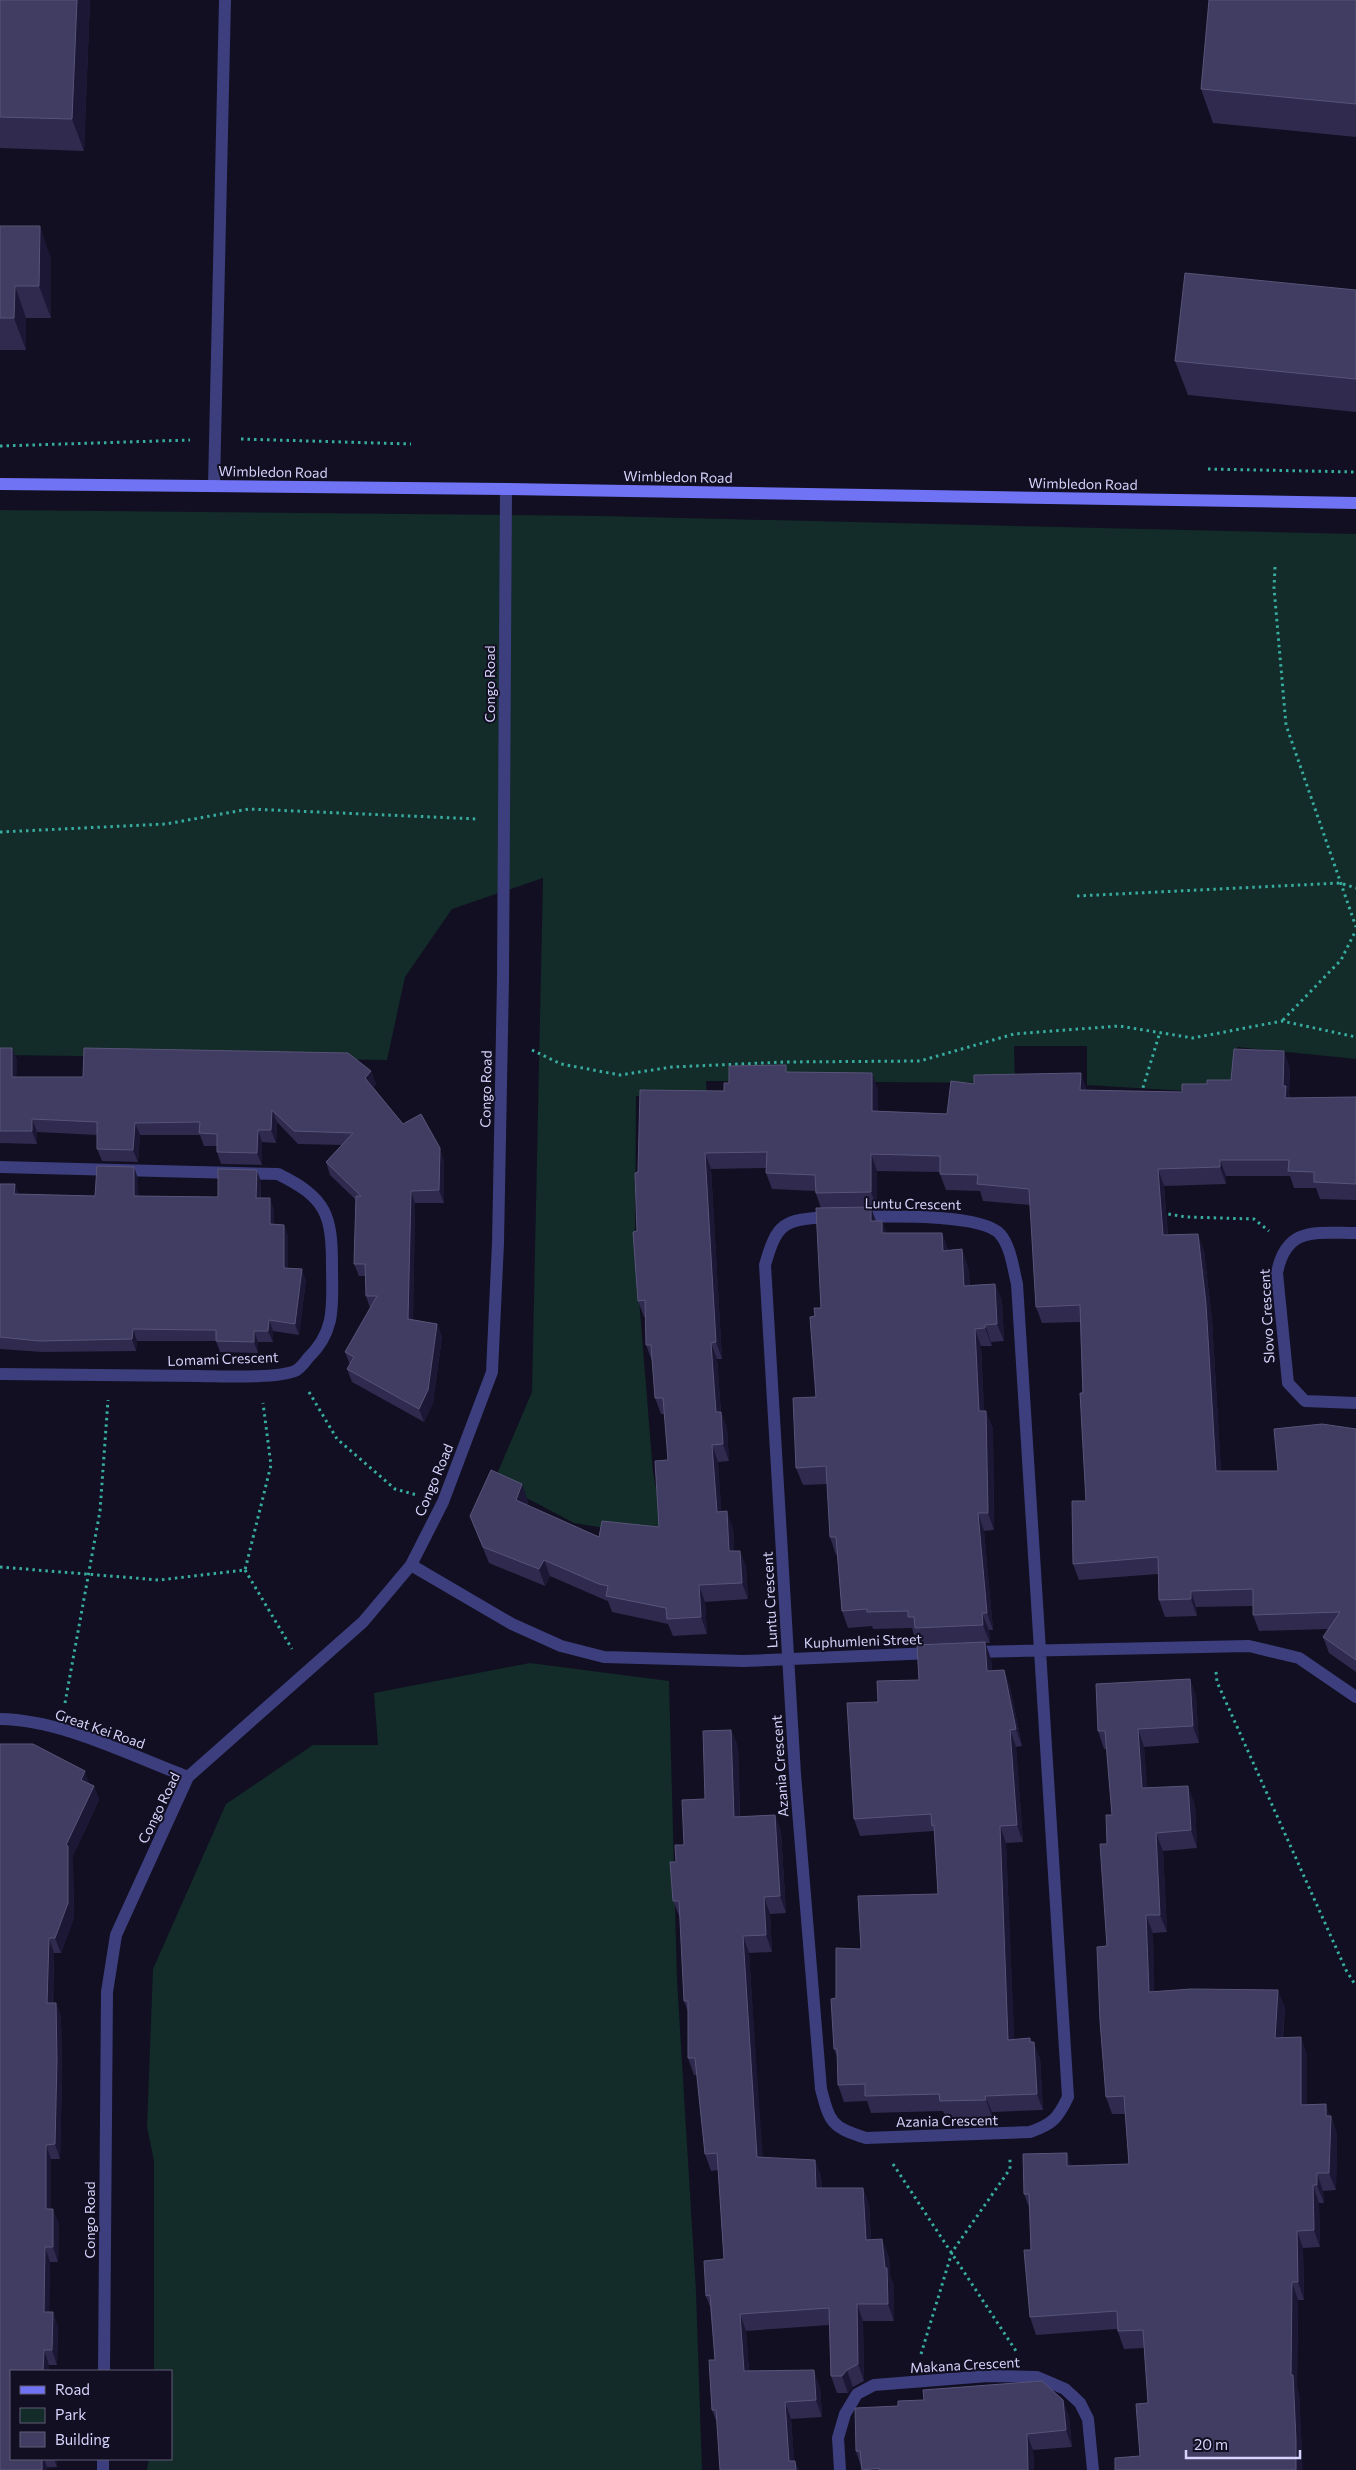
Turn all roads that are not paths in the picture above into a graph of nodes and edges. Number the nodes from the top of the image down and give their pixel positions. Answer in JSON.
{"nodes":[{"id":1,"x":225,"y":0,"type":"edge"},
{"id":2,"x":0,"y":484,"type":"edge"},
{"id":3,"x":214,"y":486,"type":"junction"},
{"id":4,"x":506,"y":489,"type":"junction"},
{"id":5,"x":1356,"y":503,"type":"edge"},
{"id":6,"x":0,"y":1167,"type":"edge"},
{"id":7,"x":1356,"y":1233,"type":"edge"},
{"id":8,"x":0,"y":1374,"type":"edge"},
{"id":9,"x":1356,"y":1403,"type":"edge"},
{"id":10,"x":410,"y":1565,"type":"junction"},
{"id":11,"x":1038,"y":1649,"type":"junction"},
{"id":12,"x":961,"y":1652,"type":"edge"},
{"id":13,"x":942,"y":1653,"type":"edge"},
{"id":14,"x":787,"y":1659,"type":"junction"},
{"id":15,"x":1356,"y":1697,"type":"edge"},
{"id":16,"x":0,"y":1719,"type":"edge"},
{"id":17,"x":188,"y":1777,"type":"junction"},
{"id":18,"x":104,"y":2370,"type":"edge"},
{"id":19,"x":840,"y":2470,"type":"edge"},
{"id":20,"x":1093,"y":2470,"type":"edge"}],
"edges":[{"from":1,"to":3,"type":"street"},
{"from":2,"to":3,"type":"main road","name":"Wimbledon Road"},
{"from":3,"to":4,"type":"main road","name":"Wimbledon Road"},
{"from":4,"to":5,"type":"main road","name":"Wimbledon Road"},
{"from":4,"to":10,"type":"street","name":"Congo Road"},
{"from":6,"to":8,"type":"street","name":"Lomami Crescent"},
{"from":7,"to":9,"type":"street","name":"Slovo Crescent"},
{"from":10,"to":14,"type":"street","name":"Kuphumleni Street"},
{"from":10,"to":17,"type":"street","name":"Congo Road"},
{"from":11,"to":12,"type":"street"},
{"from":11,"to":14,"type":"street","name":"Luntu Crescent"},
{"from":11,"to":14,"type":"street","name":"Azania Crescent"},
{"from":11,"to":15,"type":"street"},
{"from":13,"to":14,"type":"street","name":"Kuphumleni Street"},
{"from":16,"to":17,"type":"street","name":"Great Kei Road"},
{"from":17,"to":18,"type":"street","name":"Congo Road"},
{"from":19,"to":20,"type":"street","name":"Makana Crescent"}]}
